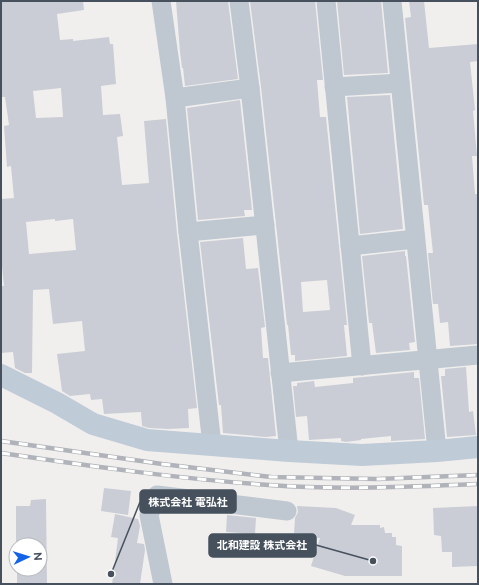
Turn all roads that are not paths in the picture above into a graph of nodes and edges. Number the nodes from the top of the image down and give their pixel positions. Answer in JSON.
{"nodes":[{"id":1,"x":161,"y":1,"type":"edge"},
{"id":2,"x":240,"y":1,"type":"edge"},
{"id":3,"x":326,"y":1,"type":"edge"},
{"id":4,"x":392,"y":1,"type":"edge"},
{"id":5,"x":400,"y":82,"type":"junction"},
{"id":6,"x":334,"y":87,"type":"junction"},
{"id":7,"x":250,"y":88,"type":"junction"},
{"id":8,"x":175,"y":98,"type":"junction"},
{"id":9,"x":265,"y":225,"type":"junction"},
{"id":10,"x":188,"y":232,"type":"junction"},
{"id":11,"x":416,"y":239,"type":"junction"},
{"id":12,"x":350,"y":246,"type":"junction"},
{"id":13,"x":478,"y":355,"type":"edge"},
{"id":14,"x":428,"y":360,"type":"junction"},
{"id":15,"x":362,"y":366,"type":"junction"},
{"id":16,"x":280,"y":373,"type":"junction"},
{"id":17,"x":1,"y":375,"type":"edge"},
{"id":18,"x":212,"y":445,"type":"junction"},
{"id":19,"x":478,"y":447,"type":"edge"},
{"id":20,"x":289,"y":451,"type":"junction"},
{"id":21,"x":437,"y":451,"type":"junction"},
{"id":22,"x":287,"y":511,"type":"dead end"},
{"id":23,"x":163,"y":584,"type":"edge"}],
"edges":[{"from":1,"to":8,"type":"street"},
{"from":2,"to":7,"type":"street"},
{"from":3,"to":6,"type":"street"},
{"from":4,"to":5,"type":"street"},
{"from":5,"to":6,"type":"street"},
{"from":5,"to":11,"type":"street"},
{"from":6,"to":12,"type":"street"},
{"from":7,"to":8,"type":"street"},
{"from":7,"to":9,"type":"street"},
{"from":8,"to":10,"type":"street"},
{"from":9,"to":10,"type":"street"},
{"from":9,"to":16,"type":"street"},
{"from":10,"to":18,"type":"street"},
{"from":11,"to":12,"type":"street"},
{"from":11,"to":14,"type":"street"},
{"from":12,"to":15,"type":"street"},
{"from":13,"to":14,"type":"street"},
{"from":14,"to":15,"type":"street"},
{"from":14,"to":21,"type":"street"},
{"from":15,"to":16,"type":"street"},
{"from":16,"to":20,"type":"street"},
{"from":17,"to":18,"type":"street"},
{"from":18,"to":20,"type":"street"},
{"from":19,"to":21,"type":"street"},
{"from":20,"to":21,"type":"street"},
{"from":22,"to":23,"type":"street"}]}
